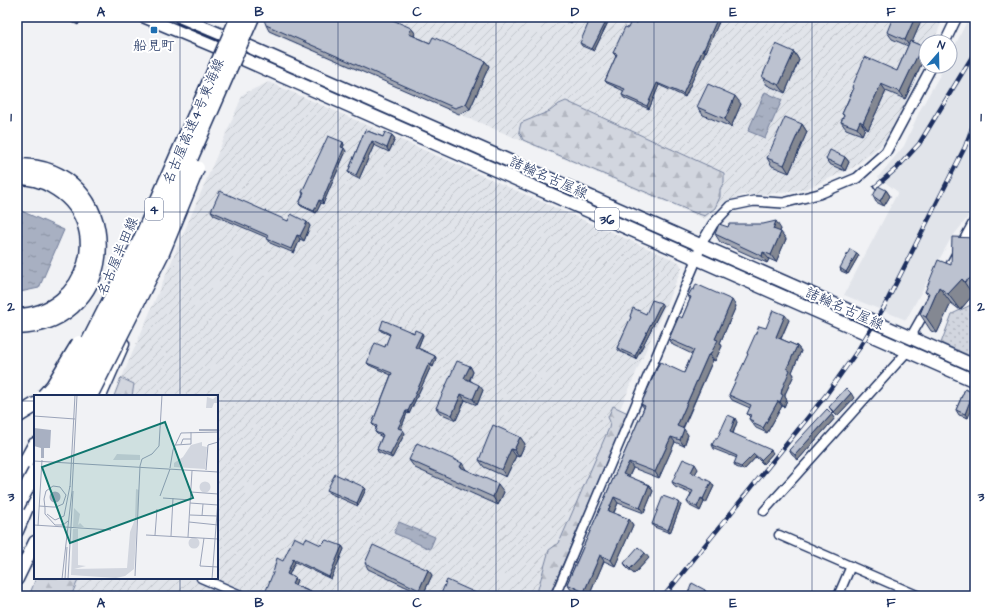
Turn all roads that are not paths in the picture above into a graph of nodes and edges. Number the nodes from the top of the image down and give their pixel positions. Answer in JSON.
{"nodes":[{"id":1,"x":144,"y":17,"type":"edge"},
{"id":2,"x":180,"y":17,"type":"edge"},
{"id":3,"x":234,"y":17,"type":"edge"},
{"id":4,"x":238,"y":17,"type":"edge"},
{"id":5,"x":252,"y":17,"type":"edge"},
{"id":6,"x":255,"y":17,"type":"edge"},
{"id":7,"x":957,"y":17,"type":"edge"},
{"id":8,"x":949,"y":34,"type":"edge"},
{"id":9,"x":226,"y":36,"type":"junction"},
{"id":10,"x":244,"y":41,"type":"junction"},
{"id":11,"x":220,"y":49,"type":"junction"},
{"id":12,"x":239,"y":57,"type":"junction"},
{"id":13,"x":928,"y":74,"type":"edge"},
{"id":14,"x":177,"y":160,"type":"junction"},
{"id":15,"x":17,"y":166,"type":"edge"},
{"id":16,"x":17,"y":178,"type":"edge"},
{"id":17,"x":975,"y":219,"type":"edge"},
{"id":18,"x":700,"y":246,"type":"junction"},
{"id":19,"x":697,"y":259,"type":"junction"},
{"id":20,"x":943,"y":279,"type":"edge"},
{"id":21,"x":932,"y":299,"type":"edge"},
{"id":22,"x":17,"y":316,"type":"edge"},
{"id":23,"x":17,"y":327,"type":"edge"},
{"id":24,"x":910,"y":338,"type":"junction"},
{"id":25,"x":907,"y":352,"type":"junction"},
{"id":26,"x":975,"y":366,"type":"edge"},
{"id":27,"x":975,"y":381,"type":"edge"},
{"id":28,"x":45,"y":395,"type":"edge"},
{"id":29,"x":62,"y":395,"type":"edge"},
{"id":30,"x":75,"y":395,"type":"edge"},
{"id":31,"x":76,"y":395,"type":"edge"},
{"id":32,"x":91,"y":395,"type":"edge"},
{"id":33,"x":100,"y":395,"type":"edge"},
{"id":34,"x":34,"y":406,"type":"edge"},
{"id":35,"x":17,"y":416,"type":"edge"},
{"id":36,"x":34,"y":447,"type":"edge"},
{"id":37,"x":34,"y":458,"type":"edge"},
{"id":38,"x":17,"y":464,"type":"edge"},
{"id":39,"x":34,"y":476,"type":"edge"},
{"id":40,"x":17,"y":478,"type":"edge"},
{"id":41,"x":34,"y":491,"type":"edge"},
{"id":42,"x":17,"y":498,"type":"edge"},
{"id":43,"x":27,"y":505,"type":"edge"},
{"id":44,"x":764,"y":511,"type":"dead end"},
{"id":45,"x":17,"y":531,"type":"edge"},
{"id":46,"x":779,"y":535,"type":"dead end"},
{"id":47,"x":34,"y":544,"type":"edge"},
{"id":48,"x":851,"y":566,"type":"junction"},
{"id":49,"x":17,"y":579,"type":"edge"},
{"id":50,"x":204,"y":579,"type":"edge"},
{"id":51,"x":243,"y":596,"type":"edge"},
{"id":52,"x":555,"y":596,"type":"edge"},
{"id":53,"x":838,"y":596,"type":"edge"},
{"id":54,"x":919,"y":596,"type":"edge"}],
"edges":[{"from":1,"to":11,"type":"main road"},
{"from":2,"to":9,"type":"main road"},
{"from":3,"to":9,"type":"main road","name":"名古屋半田線"},
{"from":4,"to":14,"type":"highway","name":"名古屋高速4号東海線","number":"4","bridge":true},
{"from":5,"to":10,"type":"highway","name":"名古屋高速4号東海線","number":"4","bridge":true},
{"from":6,"to":10,"type":"main road"},
{"from":7,"to":8,"type":"street"},
{"from":9,"to":10,"type":"main road","name":"諸輪名古屋線","number":"36"},
{"from":9,"to":11,"type":"main road","name":"名古屋半田線"},
{"from":10,"to":12,"type":"main road"},
{"from":10,"to":18,"type":"main road","name":"諸輪名古屋線","number":"36"},
{"from":10,"to":31,"type":"highway","name":"名古屋高速4号東海線","number":"4","bridge":true},
{"from":10,"to":32,"type":"highway","bridge":true},
{"from":11,"to":12,"type":"main road","name":"諸輪名古屋線","number":"36"},
{"from":11,"to":30,"type":"main road","name":"名古屋半田線"},
{"from":12,"to":19,"type":"main road","name":"諸輪名古屋線","number":"36"},
{"from":12,"to":33,"type":"main road"},
{"from":13,"to":18,"type":"street"},
{"from":14,"to":28,"type":"highway","bridge":true},
{"from":14,"to":29,"type":"highway","name":"名古屋高速4号東海線","number":"4","bridge":true},
{"from":15,"to":23,"type":"highway"},
{"from":16,"to":22,"type":"highway"},
{"from":17,"to":20,"type":"street"},
{"from":18,"to":19,"type":"street"},
{"from":18,"to":24,"type":"main road","name":"諸輪名古屋線","number":"36"},
{"from":19,"to":25,"type":"main road","name":"諸輪名古屋線","number":"36"},
{"from":19,"to":52,"type":"street"},
{"from":21,"to":24,"type":"street"},
{"from":24,"to":26,"type":"main road","name":"諸輪名古屋線","number":"36"},
{"from":25,"to":27,"type":"main road","name":"諸輪名古屋線","number":"36"},
{"from":25,"to":44,"type":"street"},
{"from":34,"to":35,"type":"highway"},
{"from":36,"to":40,"type":"highway"},
{"from":37,"to":38,"type":"highway"},
{"from":39,"to":43,"type":"highway","bridge":true},
{"from":41,"to":43,"type":"main road"},
{"from":42,"to":43,"type":"street"},
{"from":43,"to":45,"type":"main road"},
{"from":46,"to":48,"type":"street"},
{"from":47,"to":49,"type":"main road"},
{"from":48,"to":53,"type":"street"},
{"from":48,"to":54,"type":"street"},
{"from":50,"to":51,"type":"street"}]}
